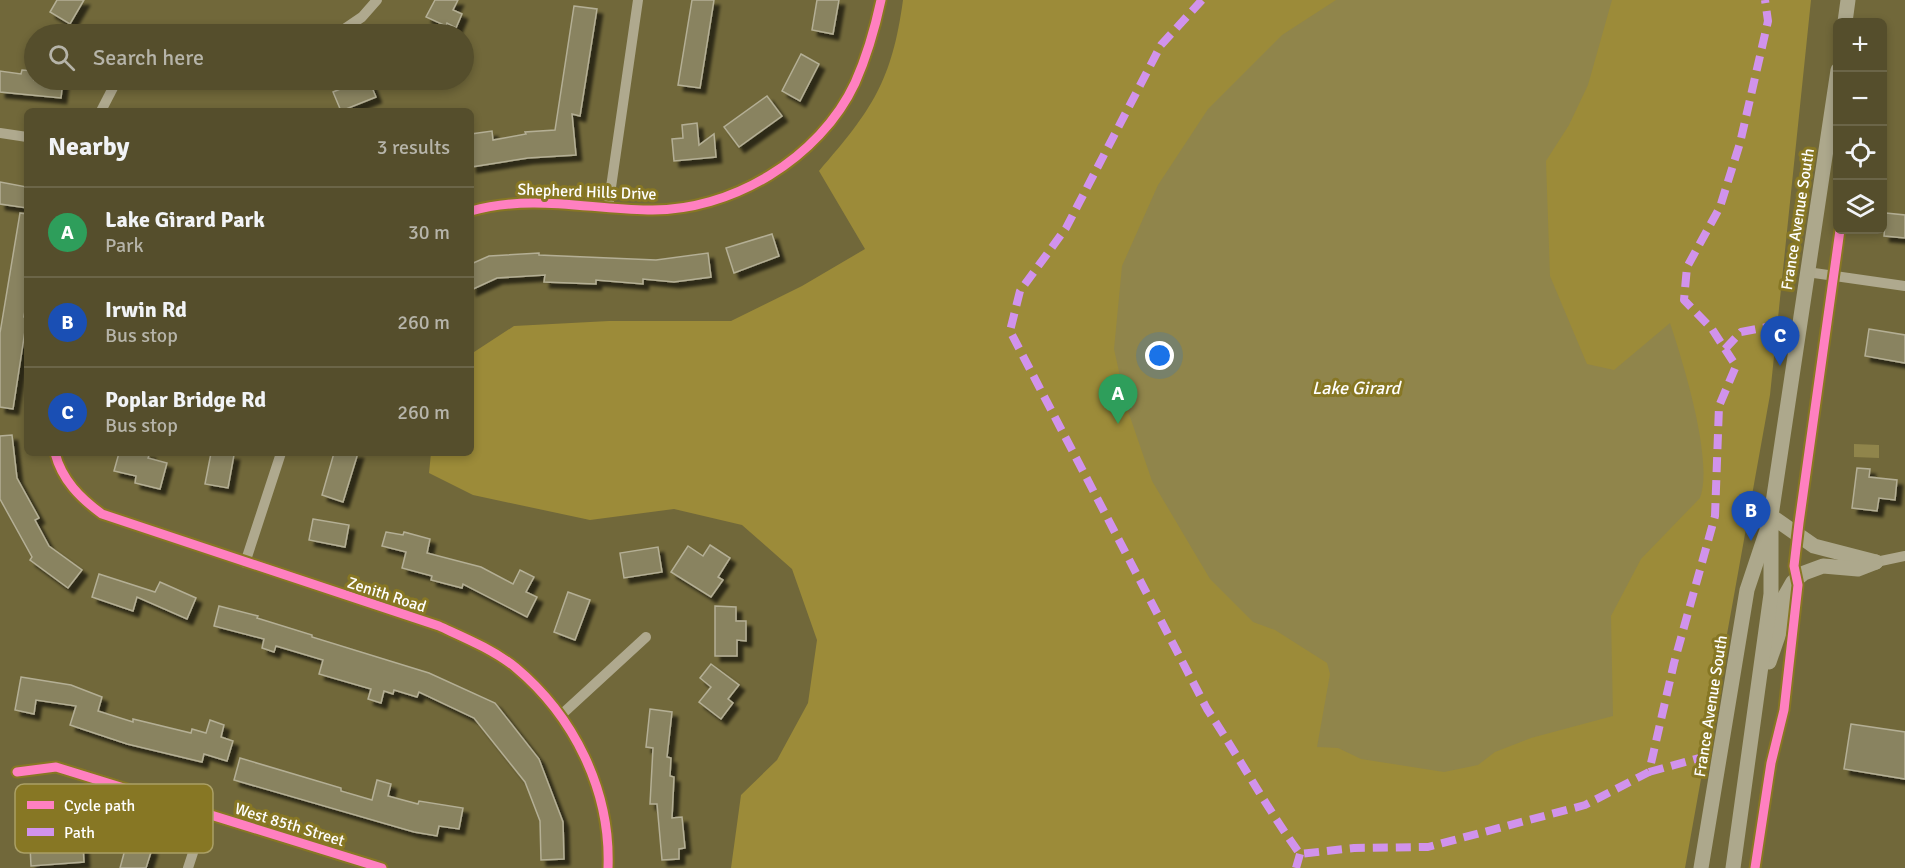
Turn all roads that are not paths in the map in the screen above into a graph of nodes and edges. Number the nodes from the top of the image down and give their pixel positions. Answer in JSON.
{"nodes":[{"id":1,"x":377,"y":0,"type":"edge"},
{"id":2,"x":638,"y":0,"type":"edge"},
{"id":3,"x":881,"y":0,"type":"edge"},
{"id":4,"x":1848,"y":0,"type":"edge"},
{"id":5,"x":1846,"y":18,"type":"edge"},
{"id":6,"x":352,"y":24,"type":"edge"},
{"id":7,"x":1838,"y":72,"type":"edge"},
{"id":8,"x":112,"y":90,"type":"edge"},
{"id":9,"x":103,"y":108,"type":"edge"},
{"id":10,"x":0,"y":133,"type":"edge"},
{"id":11,"x":24,"y":137,"type":"edge"},
{"id":12,"x":608,"y":208,"type":"junction"},
{"id":13,"x":474,"y":210,"type":"edge"},
{"id":14,"x":1807,"y":272,"type":"junction"},
{"id":15,"x":1905,"y":286,"type":"edge"},
{"id":16,"x":56,"y":456,"type":"edge"},
{"id":17,"x":280,"y":456,"type":"edge"},
{"id":18,"x":1771,"y":516,"type":"junction"},
{"id":19,"x":1905,"y":556,"type":"edge"},
{"id":20,"x":1876,"y":562,"type":"junction"},
{"id":21,"x":245,"y":563,"type":"junction"},
{"id":22,"x":646,"y":637,"type":"dead end"},
{"id":23,"x":1759,"y":690,"type":"junction"},
{"id":24,"x":560,"y":716,"type":"junction"},
{"id":25,"x":17,"y":772,"type":"dead end"},
{"id":26,"x":112,"y":784,"type":"edge"},
{"id":27,"x":213,"y":815,"type":"edge"},
{"id":28,"x":193,"y":853,"type":"edge"},
{"id":29,"x":188,"y":868,"type":"edge"},
{"id":30,"x":382,"y":868,"type":"edge"},
{"id":31,"x":608,"y":868,"type":"edge"},
{"id":32,"x":1701,"y":868,"type":"edge"},
{"id":33,"x":1733,"y":868,"type":"edge"}],
"edges":[{"from":1,"to":6,"type":"street"},
{"from":2,"to":12,"type":"street"},
{"from":3,"to":12,"type":"street","name":"Shepherd Hills Drive"},
{"from":4,"to":5,"type":"main road"},
{"from":7,"to":14,"type":"main road","name":"France Avenue South"},
{"from":8,"to":9,"type":"street"},
{"from":10,"to":11,"type":"street"},
{"from":12,"to":13,"type":"street","name":"Shepherd Hills Drive"},
{"from":14,"to":15,"type":"street"},
{"from":14,"to":18,"type":"main road","name":"France Avenue South"},
{"from":16,"to":21,"type":"street","name":"Zenith Road"},
{"from":17,"to":21,"type":"street"},
{"from":18,"to":20,"type":"main road"},
{"from":18,"to":23,"type":"main road","name":"France Avenue South"},
{"from":18,"to":32,"type":"main road","name":"France Avenue South"},
{"from":19,"to":20,"type":"street"},
{"from":20,"to":23,"type":"main road"},
{"from":21,"to":24,"type":"street","name":"Zenith Road"},
{"from":22,"to":24,"type":"street"},
{"from":23,"to":33,"type":"main road","name":"France Avenue South"},
{"from":24,"to":31,"type":"street","name":"Zenith Road"},
{"from":25,"to":26,"type":"street","name":"West 85th Street"},
{"from":27,"to":30,"type":"street","name":"West 85th Street"},
{"from":28,"to":29,"type":"street"}]}
